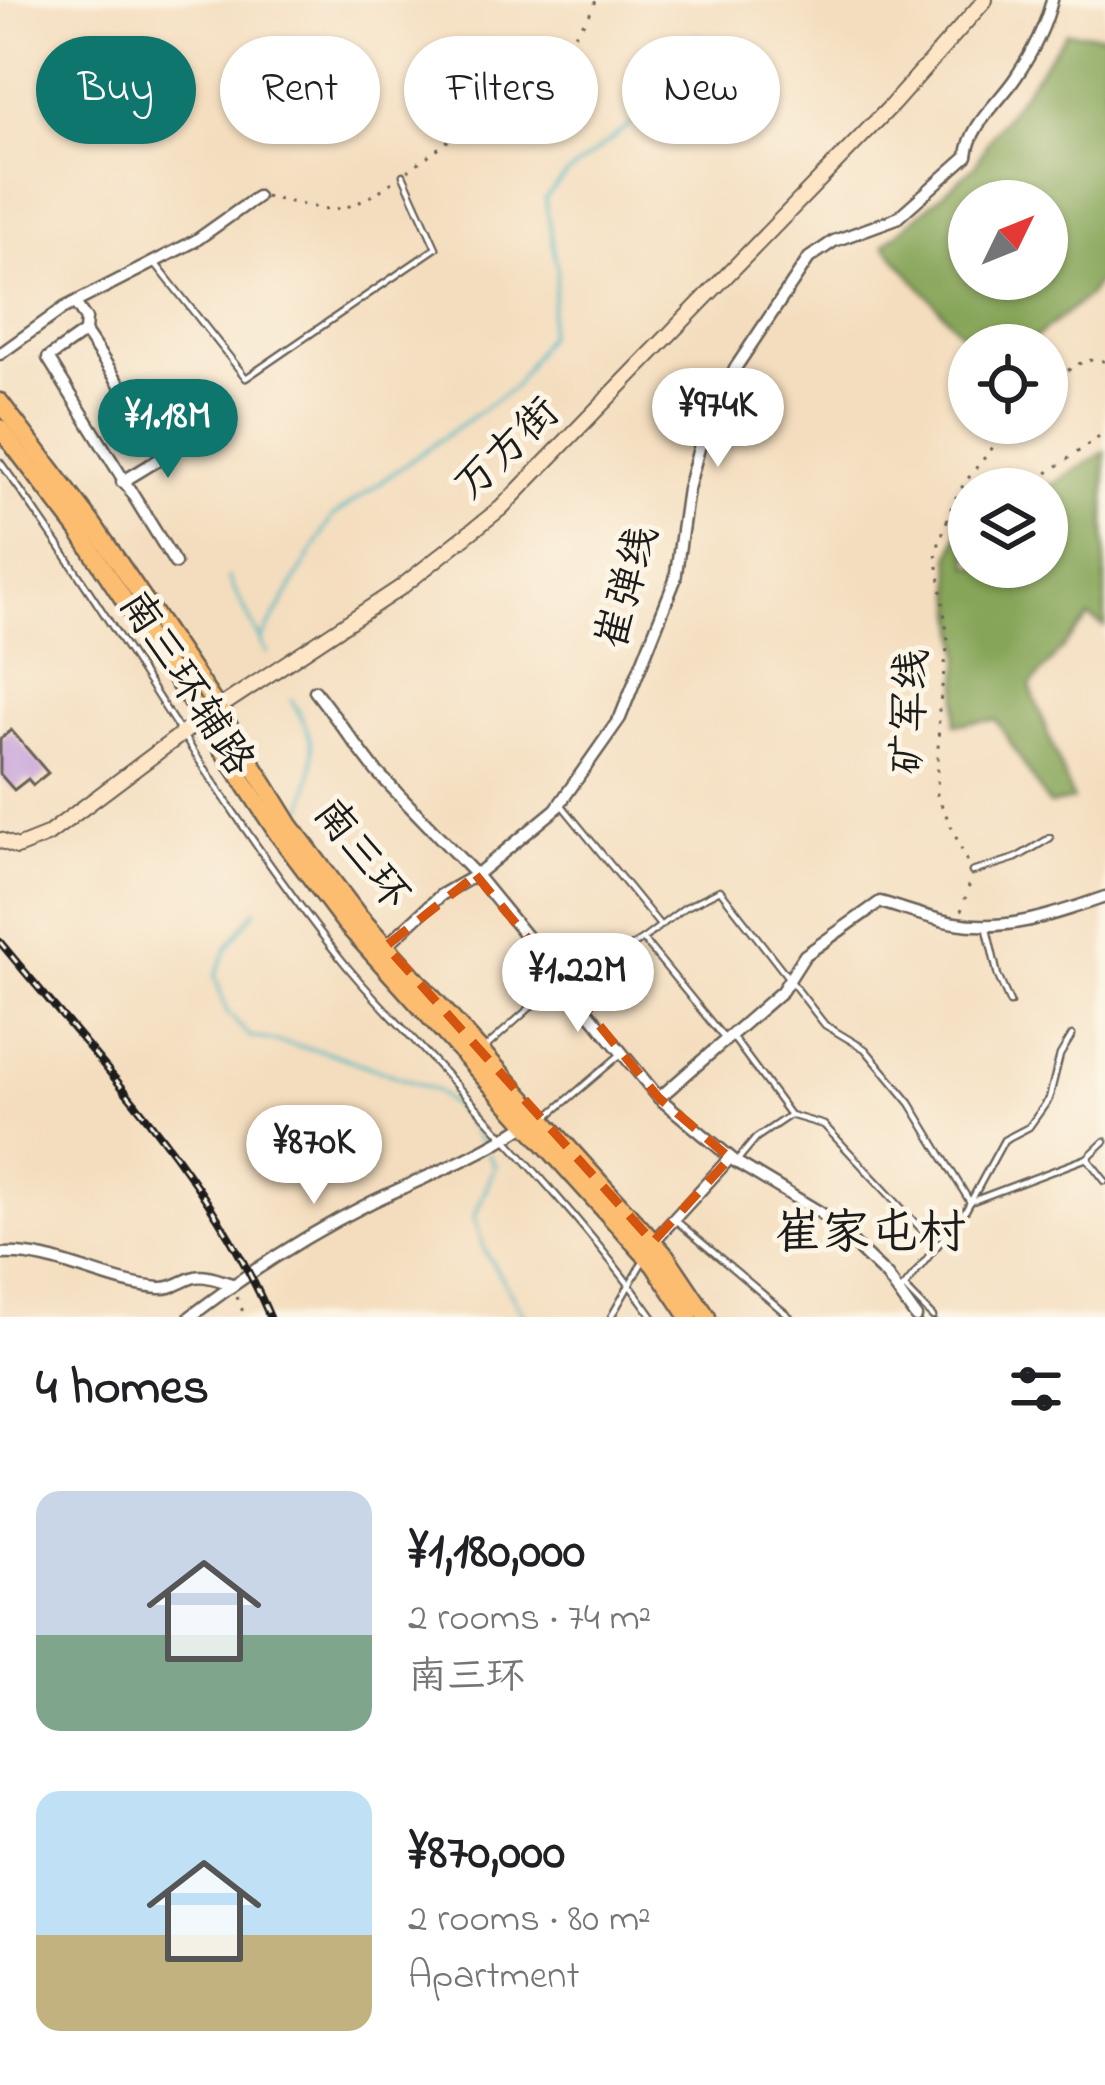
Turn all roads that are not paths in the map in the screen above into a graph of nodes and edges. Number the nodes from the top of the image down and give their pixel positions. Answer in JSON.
{"nodes":[{"id":1,"x":985,"y":0,"type":"edge"},
{"id":2,"x":1052,"y":0,"type":"edge"},
{"id":3,"x":403,"y":175,"type":"road end"},
{"id":4,"x":257,"y":196,"type":"road end"},
{"id":5,"x":155,"y":262,"type":"junction"},
{"id":6,"x":75,"y":303,"type":"junction"},
{"id":7,"x":85,"y":332,"type":"junction"},
{"id":8,"x":0,"y":353,"type":"edge"},
{"id":9,"x":0,"y":402,"type":"edge"},
{"id":10,"x":0,"y":428,"type":"edge"},
{"id":11,"x":150,"y":430,"type":"dead end"},
{"id":12,"x":190,"y":440,"type":"dead end"},
{"id":13,"x":0,"y":462,"type":"edge"},
{"id":14,"x":122,"y":482,"type":"junction"},
{"id":15,"x":175,"y":562,"type":"dead end"},
{"id":16,"x":315,"y":691,"type":"dead end"},
{"id":17,"x":210,"y":714,"type":"junction"},
{"id":18,"x":180,"y":736,"type":"junction"},
{"id":19,"x":560,"y":803,"type":"junction"},
{"id":20,"x":1050,"y":838,"type":"dead end"},
{"id":21,"x":0,"y":840,"type":"edge"},
{"id":22,"x":972,"y":872,"type":"road end"},
{"id":23,"x":476,"y":875,"type":"junction"},
{"id":24,"x":1105,"y":897,"type":"edge"},
{"id":25,"x":986,"y":925,"type":"junction"},
{"id":26,"x":660,"y":926,"type":"junction"},
{"id":27,"x":643,"y":940,"type":"junction"},
{"id":28,"x":386,"y":946,"type":"junction"},
{"id":29,"x":789,"y":979,"type":"junction"},
{"id":30,"x":567,"y":986,"type":"junction"},
{"id":31,"x":1010,"y":1004,"type":"dead end"},
{"id":32,"x":532,"y":1006,"type":"dead end"},
{"id":33,"x":1072,"y":1035,"type":"dead end"},
{"id":34,"x":728,"y":1038,"type":"junction"},
{"id":35,"x":481,"y":1052,"type":"junction"},
{"id":36,"x":622,"y":1052,"type":"junction"},
{"id":37,"x":659,"y":1098,"type":"junction"},
{"id":38,"x":790,"y":1115,"type":"junction"},
{"id":39,"x":535,"y":1122,"type":"junction"},
{"id":40,"x":500,"y":1142,"type":"junction"},
{"id":41,"x":1105,"y":1142,"type":"edge"},
{"id":42,"x":1087,"y":1158,"type":"junction"},
{"id":43,"x":733,"y":1160,"type":"junction"},
{"id":44,"x":1105,"y":1181,"type":"edge"},
{"id":45,"x":970,"y":1202,"type":"junction"},
{"id":46,"x":674,"y":1219,"type":"junction"},
{"id":47,"x":937,"y":1246,"type":"junction"},
{"id":48,"x":649,"y":1249,"type":"junction"},
{"id":49,"x":0,"y":1254,"type":"edge"},
{"id":50,"x":232,"y":1284,"type":"junction"},
{"id":51,"x":629,"y":1284,"type":"junction"},
{"id":52,"x":902,"y":1290,"type":"junction"},
{"id":53,"x":197,"y":1315,"type":"edge"},
{"id":54,"x":611,"y":1317,"type":"edge"},
{"id":55,"x":653,"y":1317,"type":"edge"},
{"id":56,"x":689,"y":1317,"type":"edge"},
{"id":57,"x":707,"y":1317,"type":"edge"},
{"id":58,"x":790,"y":1317,"type":"edge"},
{"id":59,"x":916,"y":1317,"type":"edge"},
{"id":60,"x":933,"y":1317,"type":"edge"}],
"edges":[{"from":1,"to":17,"type":"street","name":"万方街"},
{"from":2,"to":19,"type":"street","name":"崔弹线"},
{"from":3,"to":5,"type":"lane"},
{"from":4,"to":5,"type":"street"},
{"from":5,"to":6,"type":"street"},
{"from":6,"to":7,"type":"street"},
{"from":6,"to":8,"type":"street"},
{"from":7,"to":11,"type":"street"},
{"from":7,"to":14,"type":"street"},
{"from":9,"to":17,"type":"main road","name":"南三环"},
{"from":10,"to":17,"type":"main road","name":"南三环"},
{"from":12,"to":14,"type":"street"},
{"from":13,"to":18,"type":"lane","name":"南三环辅路"},
{"from":14,"to":15,"type":"street"},
{"from":16,"to":23,"type":"street"},
{"from":17,"to":18,"type":"street","name":"万方街"},
{"from":17,"to":28,"type":"main road","name":"南三环"},
{"from":17,"to":39,"type":"main road","name":"南三环"},
{"from":18,"to":21,"type":"street","name":"万方街"},
{"from":18,"to":40,"type":"lane","name":"南三环辅路"},
{"from":19,"to":23,"type":"street","name":"崔弹线"},
{"from":19,"to":26,"type":"lane"},
{"from":20,"to":22,"type":"lane"},
{"from":23,"to":28,"type":"street","name":"崔弹线"},
{"from":23,"to":30,"type":"street"},
{"from":24,"to":25,"type":"street"},
{"from":25,"to":29,"type":"street"},
{"from":25,"to":31,"type":"lane"},
{"from":26,"to":27,"type":"lane"},
{"from":26,"to":29,"type":"lane"},
{"from":27,"to":30,"type":"lane"},
{"from":27,"to":34,"type":"lane"},
{"from":28,"to":35,"type":"main road","name":"南三环"},
{"from":29,"to":34,"type":"street"},
{"from":29,"to":45,"type":"lane"},
{"from":30,"to":36,"type":"street"},
{"from":32,"to":35,"type":"lane"},
{"from":33,"to":45,"type":"lane"},
{"from":34,"to":37,"type":"street"},
{"from":34,"to":38,"type":"lane"},
{"from":35,"to":39,"type":"main road","name":"南三环"},
{"from":36,"to":37,"type":"street"},
{"from":36,"to":39,"type":"lane"},
{"from":37,"to":43,"type":"street"},
{"from":38,"to":43,"type":"lane"},
{"from":38,"to":47,"type":"lane"},
{"from":39,"to":40,"type":"street"},
{"from":39,"to":48,"type":"main road","name":"南三环"},
{"from":40,"to":50,"type":"street"},
{"from":40,"to":51,"type":"lane","name":"南三环辅路"},
{"from":41,"to":42,"type":"lane"},
{"from":42,"to":44,"type":"lane"},
{"from":42,"to":45,"type":"lane"},
{"from":43,"to":46,"type":"street"},
{"from":43,"to":52,"type":"street"},
{"from":45,"to":47,"type":"lane"},
{"from":46,"to":48,"type":"street"},
{"from":46,"to":58,"type":"lane"},
{"from":47,"to":52,"type":"lane"},
{"from":48,"to":51,"type":"lane"},
{"from":48,"to":56,"type":"main road","name":"南三环"},
{"from":48,"to":57,"type":"main road","name":"南三环"},
{"from":49,"to":50,"type":"street"},
{"from":50,"to":53,"type":"street"},
{"from":51,"to":54,"type":"lane"},
{"from":51,"to":55,"type":"lane","name":"南三环辅路"},
{"from":52,"to":59,"type":"street"},
{"from":52,"to":60,"type":"lane"}]}
